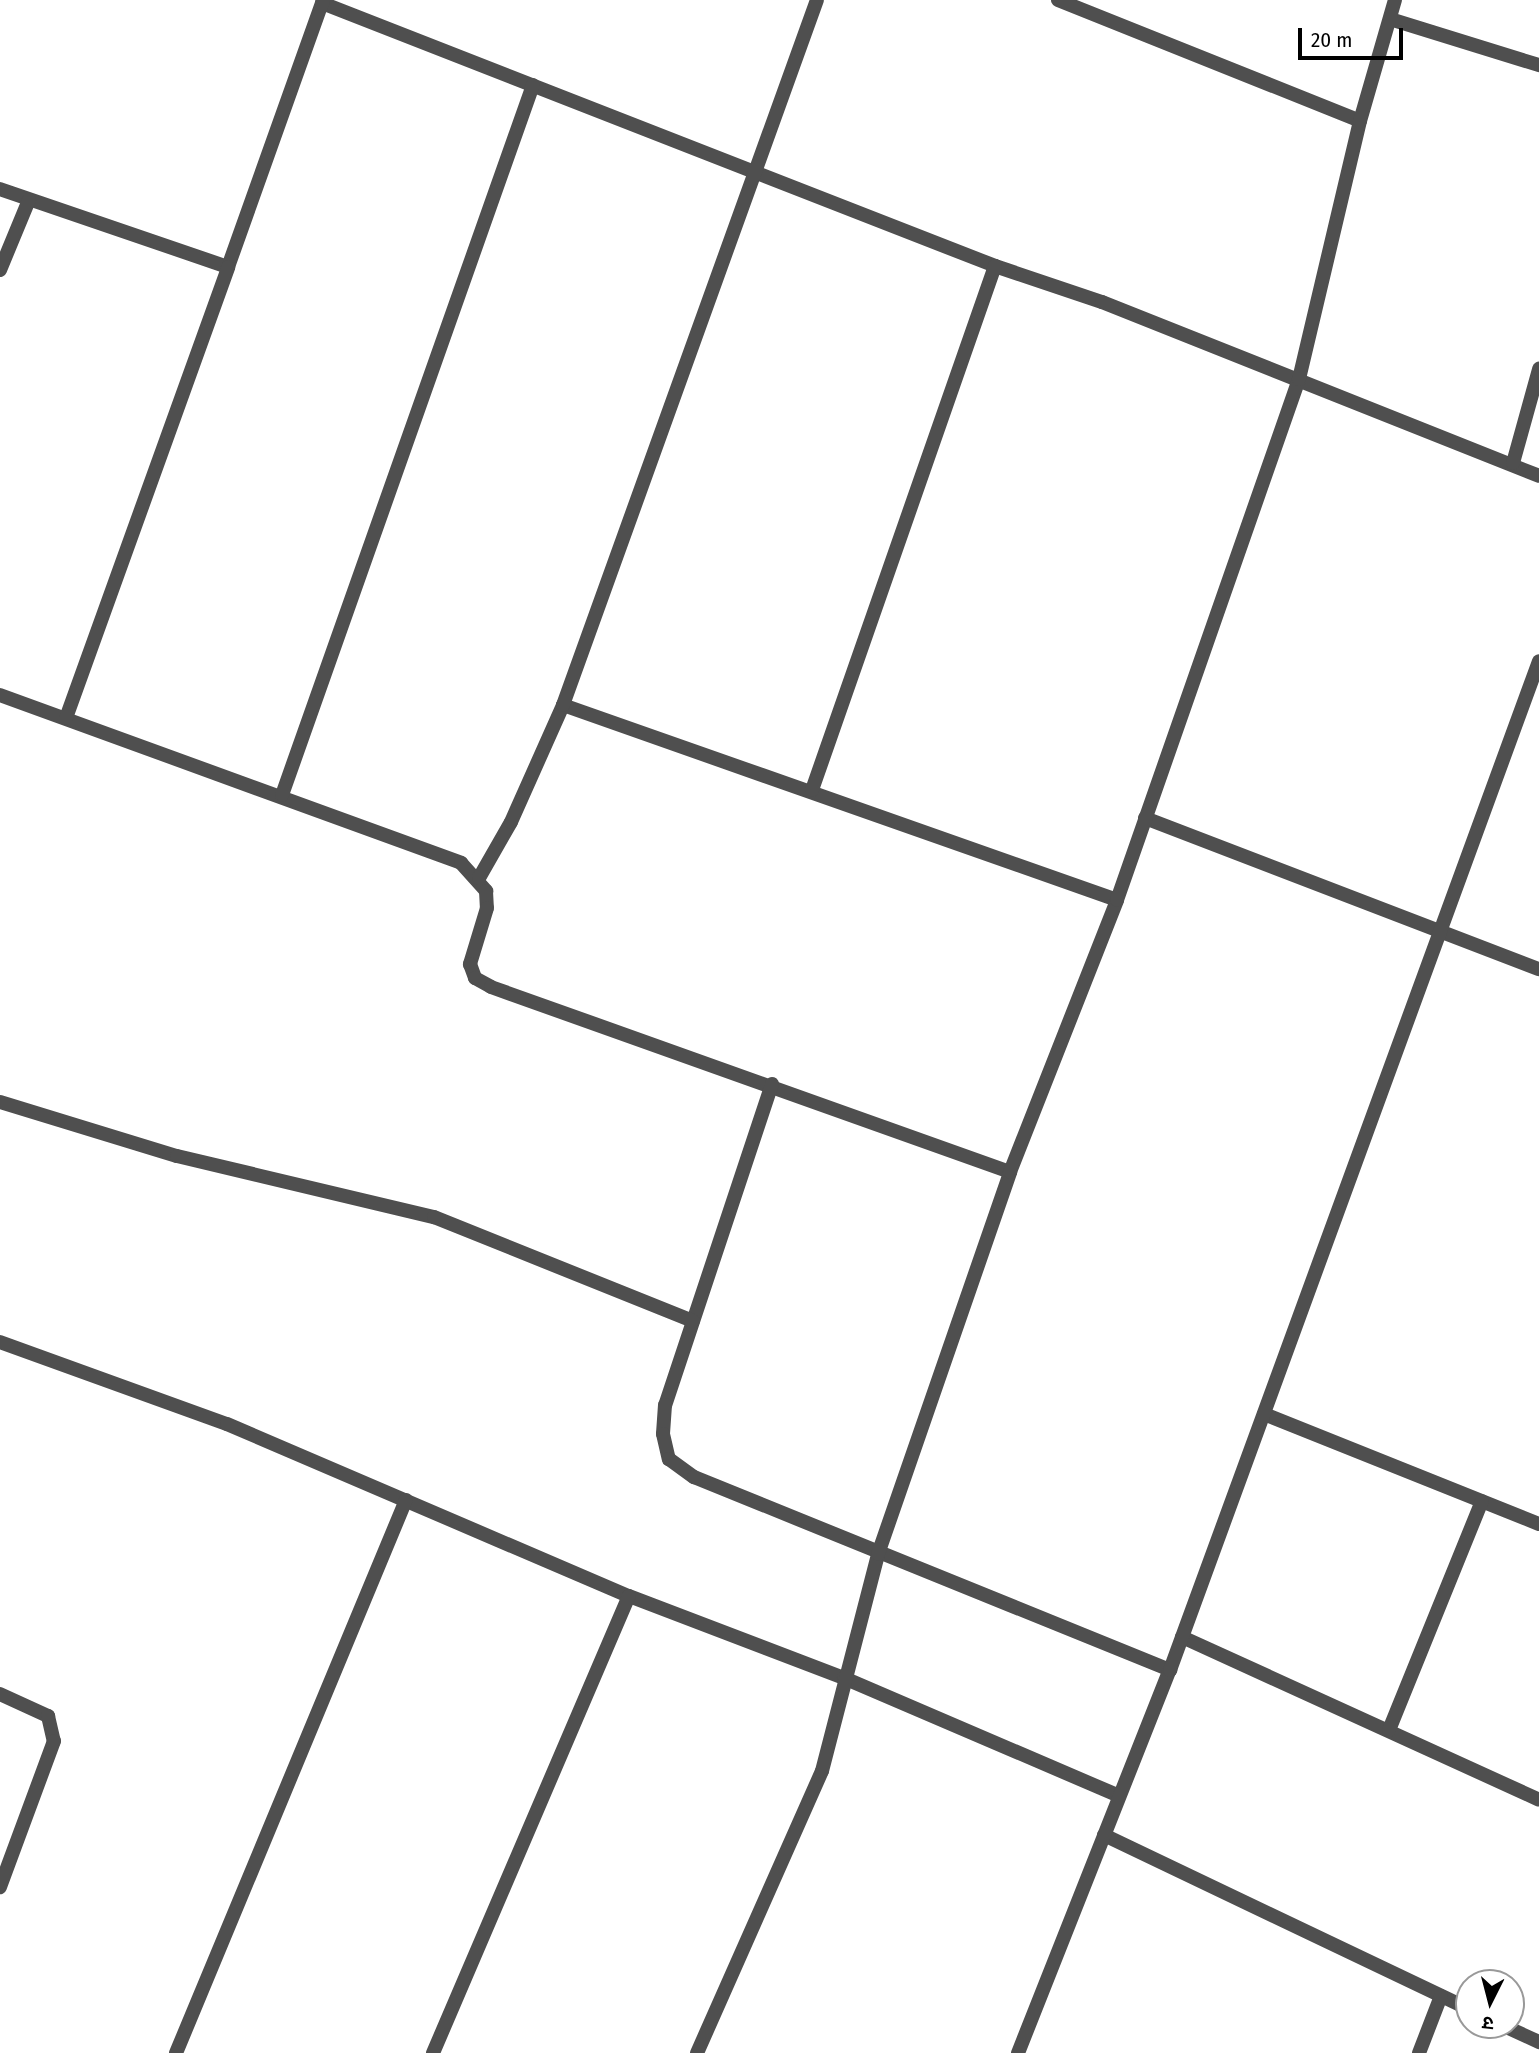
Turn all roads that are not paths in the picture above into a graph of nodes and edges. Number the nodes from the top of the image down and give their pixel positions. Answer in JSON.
{"nodes":[{"id":1,"x":817,"y":0,"type":"edge"},
{"id":2,"x":1058,"y":0,"type":"edge"},
{"id":3,"x":1395,"y":0,"type":"edge"},
{"id":4,"x":323,"y":1,"type":"edge"},
{"id":5,"x":1390,"y":19,"type":"junction"},
{"id":6,"x":1539,"y":65,"type":"edge"},
{"id":7,"x":533,"y":85,"type":"junction"},
{"id":8,"x":1360,"y":121,"type":"junction"},
{"id":9,"x":756,"y":170,"type":"junction"},
{"id":10,"x":0,"y":189,"type":"edge"},
{"id":11,"x":29,"y":201,"type":"junction"},
{"id":12,"x":995,"y":266,"type":"junction"},
{"id":13,"x":228,"y":267,"type":"junction"},
{"id":14,"x":0,"y":270,"type":"edge"},
{"id":15,"x":1539,"y":369,"type":"edge"},
{"id":16,"x":1299,"y":379,"type":"junction"},
{"id":17,"x":1513,"y":463,"type":"junction"},
{"id":18,"x":1539,"y":475,"type":"edge"},
{"id":19,"x":1539,"y":661,"type":"edge"},
{"id":20,"x":0,"y":695,"type":"edge"},
{"id":21,"x":563,"y":705,"type":"junction"},
{"id":22,"x":66,"y":718,"type":"junction"},
{"id":23,"x":812,"y":790,"type":"junction"},
{"id":24,"x":282,"y":795,"type":"junction"},
{"id":25,"x":1145,"y":818,"type":"junction"},
{"id":26,"x":479,"y":878,"type":"junction"},
{"id":27,"x":1117,"y":900,"type":"junction"},
{"id":28,"x":1442,"y":933,"type":"junction"},
{"id":29,"x":1539,"y":969,"type":"edge"},
{"id":30,"x":772,"y":1084,"type":"junction"},
{"id":31,"x":0,"y":1102,"type":"edge"},
{"id":32,"x":1010,"y":1172,"type":"junction"},
{"id":33,"x":693,"y":1321,"type":"junction"},
{"id":34,"x":0,"y":1342,"type":"edge"},
{"id":35,"x":1264,"y":1414,"type":"junction"},
{"id":36,"x":405,"y":1500,"type":"junction"},
{"id":37,"x":1482,"y":1501,"type":"junction"},
{"id":38,"x":1539,"y":1524,"type":"edge"},
{"id":39,"x":878,"y":1554,"type":"junction"},
{"id":40,"x":629,"y":1596,"type":"junction"},
{"id":41,"x":1182,"y":1637,"type":"junction"},
{"id":42,"x":1170,"y":1670,"type":"junction"},
{"id":43,"x":844,"y":1678,"type":"junction"},
{"id":44,"x":0,"y":1694,"type":"edge"},
{"id":45,"x":1389,"y":1730,"type":"junction"},
{"id":46,"x":1119,"y":1796,"type":"junction"},
{"id":47,"x":1539,"y":1800,"type":"edge"},
{"id":48,"x":1104,"y":1835,"type":"junction"},
{"id":49,"x":0,"y":1887,"type":"edge"},
{"id":50,"x":1441,"y":1996,"type":"junction"},
{"id":51,"x":1455,"y":2002,"type":"edge"},
{"id":52,"x":176,"y":2053,"type":"edge"},
{"id":53,"x":433,"y":2053,"type":"edge"},
{"id":54,"x":697,"y":2053,"type":"edge"},
{"id":55,"x":1018,"y":2053,"type":"edge"},
{"id":56,"x":1419,"y":2053,"type":"edge"}],
"edges":[{"from":1,"to":9,"type":"street"},
{"from":2,"to":8,"type":"street"},
{"from":3,"to":5,"type":"street"},
{"from":4,"to":7,"type":"street"},
{"from":4,"to":13,"type":"street"},
{"from":5,"to":6,"type":"street"},
{"from":5,"to":8,"type":"street"},
{"from":7,"to":9,"type":"street"},
{"from":7,"to":24,"type":"street"},
{"from":8,"to":16,"type":"street"},
{"from":9,"to":12,"type":"street"},
{"from":9,"to":21,"type":"street"},
{"from":10,"to":11,"type":"street"},
{"from":11,"to":13,"type":"street"},
{"from":11,"to":14,"type":"street"},
{"from":12,"to":16,"type":"street"},
{"from":12,"to":23,"type":"street"},
{"from":13,"to":22,"type":"street"},
{"from":15,"to":17,"type":"street"},
{"from":16,"to":17,"type":"street"},
{"from":16,"to":25,"type":"street"},
{"from":17,"to":18,"type":"street"},
{"from":19,"to":28,"type":"street"},
{"from":20,"to":22,"type":"street"},
{"from":21,"to":23,"type":"street"},
{"from":21,"to":26,"type":"street"},
{"from":22,"to":24,"type":"street"},
{"from":23,"to":27,"type":"street"},
{"from":24,"to":26,"type":"street"},
{"from":25,"to":27,"type":"street"},
{"from":25,"to":28,"type":"street"},
{"from":26,"to":30,"type":"street"},
{"from":27,"to":32,"type":"street"},
{"from":28,"to":29,"type":"street"},
{"from":28,"to":35,"type":"street"},
{"from":30,"to":32,"type":"street"},
{"from":30,"to":33,"type":"street"},
{"from":31,"to":33,"type":"street"},
{"from":32,"to":39,"type":"street"},
{"from":33,"to":39,"type":"street"},
{"from":34,"to":36,"type":"street"},
{"from":35,"to":37,"type":"street"},
{"from":35,"to":41,"type":"street"},
{"from":36,"to":40,"type":"street"},
{"from":36,"to":52,"type":"street"},
{"from":37,"to":38,"type":"street"},
{"from":37,"to":45,"type":"street"},
{"from":39,"to":42,"type":"street"},
{"from":39,"to":43,"type":"street"},
{"from":40,"to":43,"type":"street"},
{"from":40,"to":53,"type":"street"},
{"from":41,"to":42,"type":"street"},
{"from":41,"to":45,"type":"street"},
{"from":42,"to":46,"type":"street"},
{"from":43,"to":46,"type":"street"},
{"from":43,"to":54,"type":"street"},
{"from":44,"to":49,"type":"street"},
{"from":45,"to":47,"type":"street"},
{"from":46,"to":48,"type":"street"},
{"from":48,"to":50,"type":"street"},
{"from":48,"to":55,"type":"street"},
{"from":50,"to":51,"type":"street"},
{"from":50,"to":56,"type":"street"}]}
